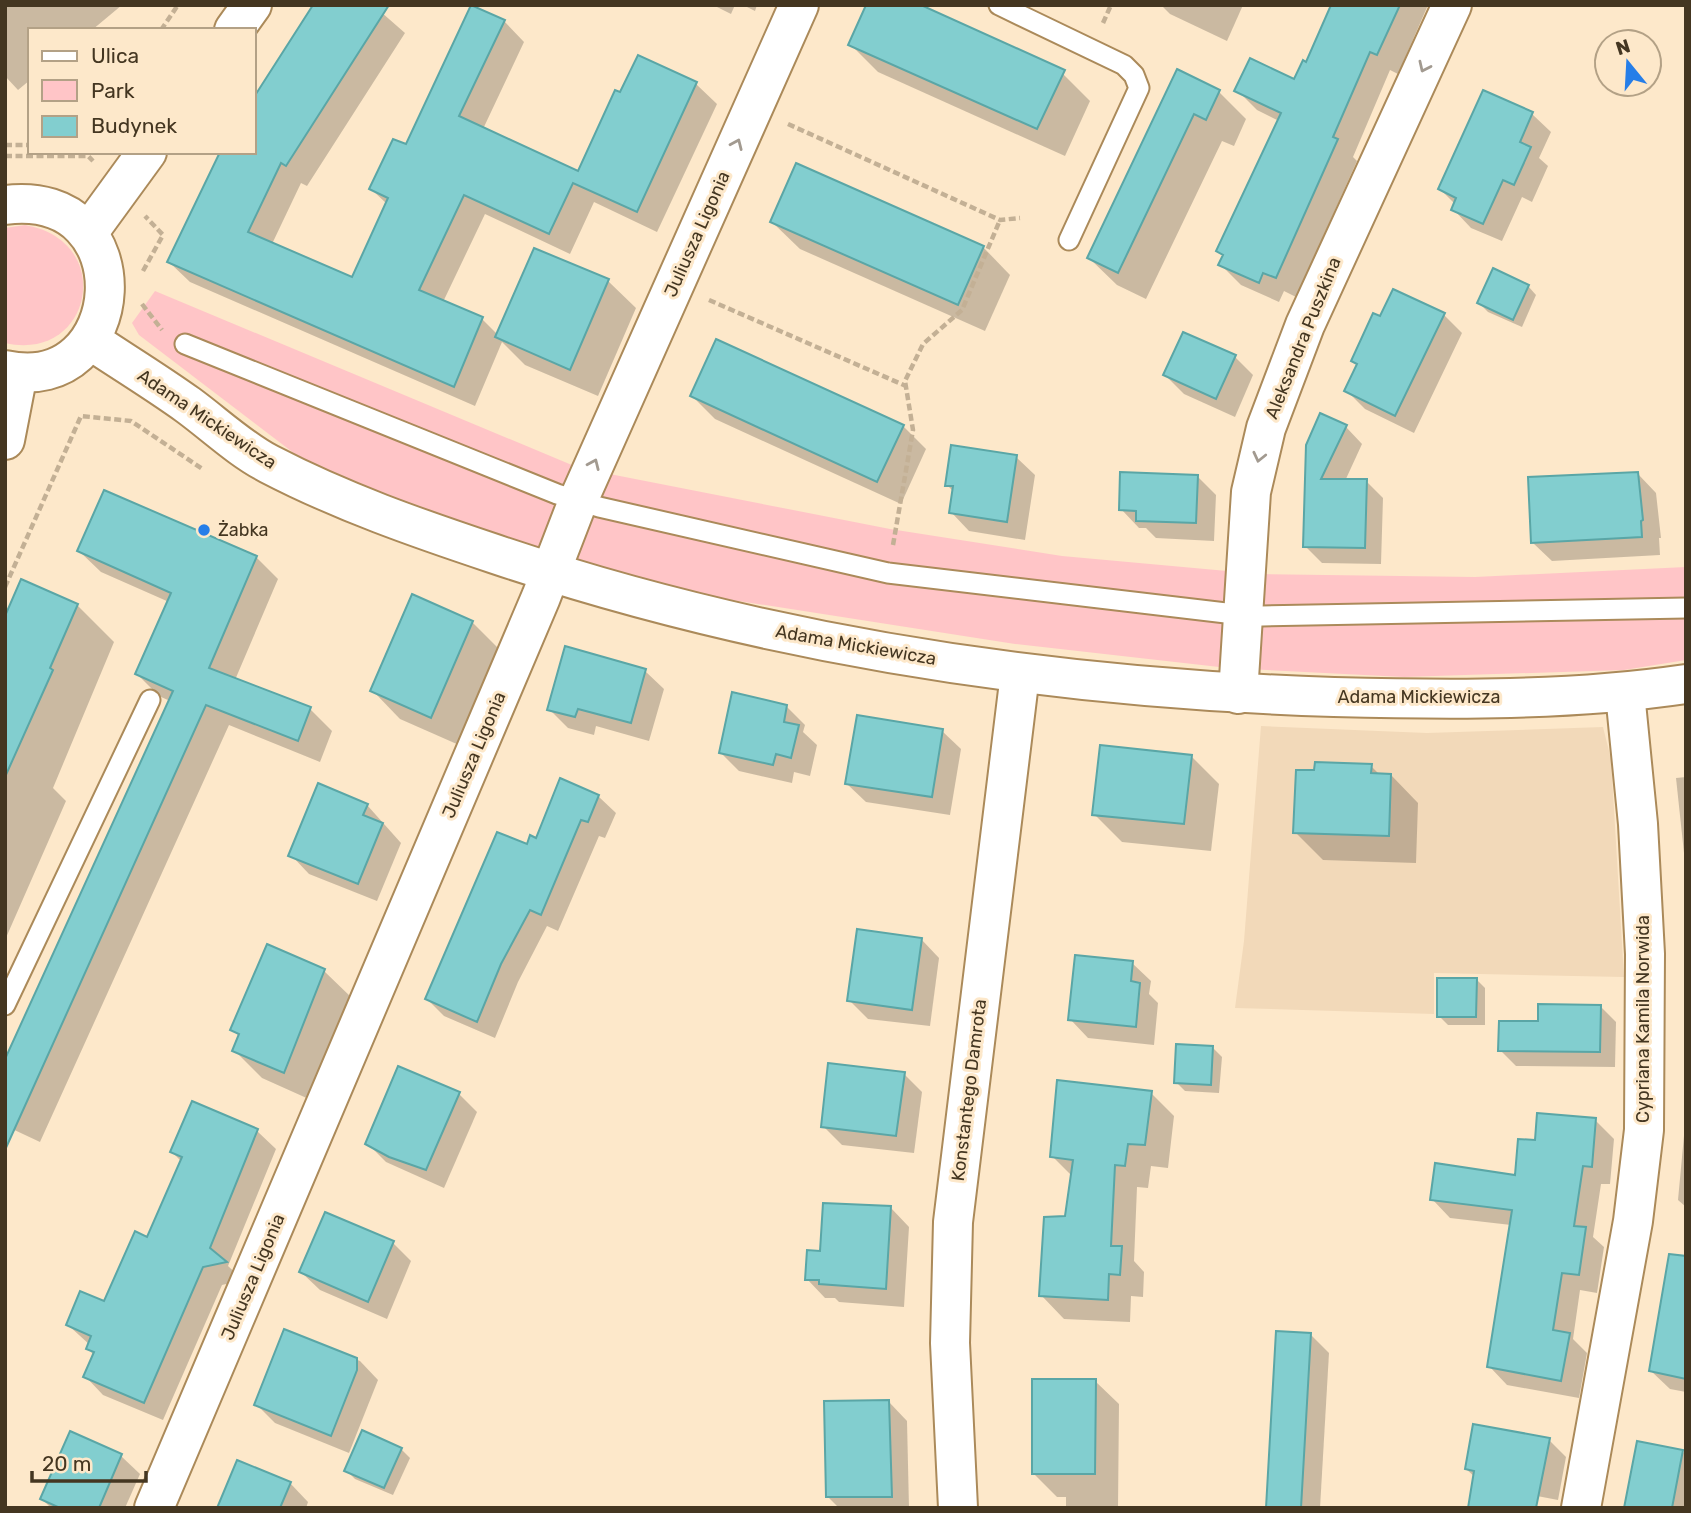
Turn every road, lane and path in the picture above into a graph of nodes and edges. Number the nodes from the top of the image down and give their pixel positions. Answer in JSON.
{"nodes":[{"id":1,"x":178,"y":5,"type":"edge"},
{"id":2,"x":252,"y":5,"type":"edge"},
{"id":3,"x":799,"y":5,"type":"edge"},
{"id":4,"x":999,"y":5,"type":"edge"},
{"id":5,"x":1452,"y":5,"type":"edge"},
{"id":6,"x":161,"y":28,"type":"edge"},
{"id":7,"x":235,"y":28,"type":"edge"},
{"id":8,"x":787,"y":124,"type":"dead end"},
{"id":9,"x":5,"y":145,"type":"edge"},
{"id":10,"x":28,"y":145,"type":"edge"},
{"id":11,"x":146,"y":154,"type":"edge"},
{"id":12,"x":5,"y":205,"type":"edge"},
{"id":13,"x":1020,"y":218,"type":"dead end"},
{"id":14,"x":1000,"y":220,"type":"junction"},
{"id":15,"x":88,"y":233,"type":"junction"},
{"id":16,"x":163,"y":235,"type":"dead end"},
{"id":17,"x":1069,"y":240,"type":"dead end"},
{"id":18,"x":141,"y":276,"type":"dead end"},
{"id":19,"x":140,"y":296,"type":"dead end"},
{"id":20,"x":707,"y":299,"type":"dead end"},
{"id":21,"x":90,"y":340,"type":"junction"},
{"id":22,"x":185,"y":344,"type":"joint"},
{"id":23,"x":11,"y":372,"type":"edge"},
{"id":24,"x":906,"y":387,"type":"junction"},
{"id":25,"x":5,"y":440,"type":"edge"},
{"id":26,"x":206,"y":470,"type":"dead end"},
{"id":27,"x":578,"y":500,"type":"junction"},
{"id":28,"x":551,"y":573,"type":"junction"},
{"id":29,"x":888,"y":573,"type":"junction"},
{"id":30,"x":5,"y":587,"type":"edge"},
{"id":31,"x":1686,"y":608,"type":"edge"},
{"id":32,"x":1242,"y":614,"type":"junction"},
{"id":33,"x":1020,"y":674,"type":"junction"},
{"id":34,"x":1686,"y":684,"type":"edge"},
{"id":35,"x":1625,"y":693,"type":"junction"},
{"id":36,"x":1238,"y":694,"type":"junction"},
{"id":37,"x":150,"y":700,"type":"dead end"},
{"id":38,"x":5,"y":1005,"type":"edge"},
{"id":39,"x":154,"y":1508,"type":"edge"},
{"id":40,"x":958,"y":1508,"type":"edge"},
{"id":41,"x":1581,"y":1508,"type":"edge"}],
"edges":[{"from":1,"to":6,"type":"path"},
{"from":2,"to":7,"type":"street"},
{"from":27,"to":3,"type":"street","name":"Juliusza Ligonia","one_way":true},
{"from":4,"to":17,"type":"lane"},
{"from":5,"to":32,"type":"street","name":"Aleksandra Puszkina","one_way":true},
{"from":8,"to":14,"type":"path"},
{"from":9,"to":10,"type":"path"},
{"from":11,"to":15,"type":"street"},
{"from":12,"to":15,"type":"street"},
{"from":13,"to":14,"type":"path"},
{"from":14,"to":24,"type":"path"},
{"from":15,"to":21,"type":"street"},
{"from":16,"to":18,"type":"path"},
{"from":19,"to":22,"type":"path"},
{"from":20,"to":24,"type":"path"},
{"from":21,"to":23,"type":"street"},
{"from":21,"to":28,"type":"street","name":"Adama Mickiewicza"},
{"from":22,"to":27,"type":"lane"},
{"from":23,"to":25,"type":"street"},
{"from":24,"to":29,"type":"path"},
{"from":26,"to":30,"type":"path"},
{"from":27,"to":28,"type":"street","name":"Juliusza Ligonia"},
{"from":27,"to":29,"type":"lane"},
{"from":28,"to":33,"type":"street","name":"Adama Mickiewicza"},
{"from":28,"to":39,"type":"street","name":"Juliusza Ligonia"},
{"from":29,"to":32,"type":"lane"},
{"from":31,"to":32,"type":"lane"},
{"from":32,"to":36,"type":"street","name":"Aleksandra Puszkina"},
{"from":33,"to":36,"type":"street","name":"Adama Mickiewicza"},
{"from":33,"to":40,"type":"street","name":"Konstantego Damrota"},
{"from":34,"to":35,"type":"street","name":"Adama Mickiewicza"},
{"from":35,"to":36,"type":"street","name":"Adama Mickiewicza"},
{"from":35,"to":41,"type":"street","name":"Cypriana Kamila Norwida"},
{"from":37,"to":38,"type":"lane"}]}
